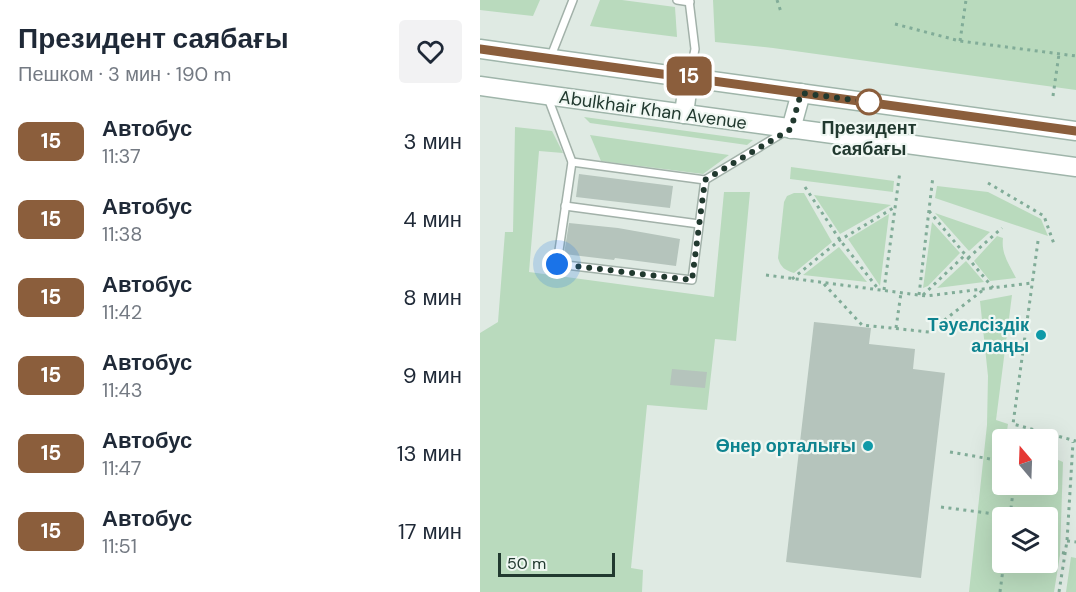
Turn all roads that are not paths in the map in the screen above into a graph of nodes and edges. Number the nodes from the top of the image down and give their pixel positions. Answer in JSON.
{"nodes":[{"id":1,"x":573,"y":0,"type":"edge"},
{"id":2,"x":677,"y":0,"type":"edge"},
{"id":3,"x":689,"y":1,"type":"edge"},
{"id":4,"x":480,"y":49,"type":"edge"},
{"id":5,"x":550,"y":59,"type":"junction"},
{"id":6,"x":689,"y":76,"type":"junction"},
{"id":7,"x":480,"y":86,"type":"edge"},
{"id":8,"x":801,"y":93,"type":"junction"},
{"id":9,"x":547,"y":96,"type":"junction"},
{"id":10,"x":684,"y":114,"type":"junction"},
{"id":11,"x":791,"y":129,"type":"junction"},
{"id":12,"x":1076,"y":130,"type":"edge"},
{"id":13,"x":572,"y":162,"type":"junction"},
{"id":14,"x":1076,"y":167,"type":"edge"},
{"id":15,"x":705,"y":180,"type":"junction"},
{"id":16,"x":565,"y":206,"type":"junction"},
{"id":17,"x":699,"y":224,"type":"junction"}],
"edges":[{"from":1,"to":5,"type":"lane"},
{"from":2,"to":3,"type":"lane"},
{"from":3,"to":6,"type":"lane"},
{"from":4,"to":5,"type":"main road","name":"Abulkhair Khan Avenue"},
{"from":5,"to":6,"type":"main road","name":"Abulkhair Khan Avenue"},
{"from":6,"to":8,"type":"main road","name":"Abulkhair Khan Avenue"},
{"from":6,"to":10,"type":"main road"},
{"from":7,"to":9,"type":"main road","name":"Abulkhair Khan Avenue"},
{"from":8,"to":11,"type":"main road"},
{"from":8,"to":12,"type":"main road","name":"Abulkhair Khan Avenue"},
{"from":9,"to":10,"type":"main road","name":"Abulkhair Khan Avenue"},
{"from":9,"to":13,"type":"lane"},
{"from":10,"to":11,"type":"main road","name":"Abulkhair Khan Avenue"},
{"from":11,"to":14,"type":"main road","name":"Abulkhair Khan Avenue"},
{"from":11,"to":15,"type":"lane"},
{"from":13,"to":15,"type":"lane"},
{"from":13,"to":16,"type":"lane"},
{"from":15,"to":17,"type":"lane"},
{"from":16,"to":17,"type":"lane"},
{"from":16,"to":17,"type":"lane"}]}
